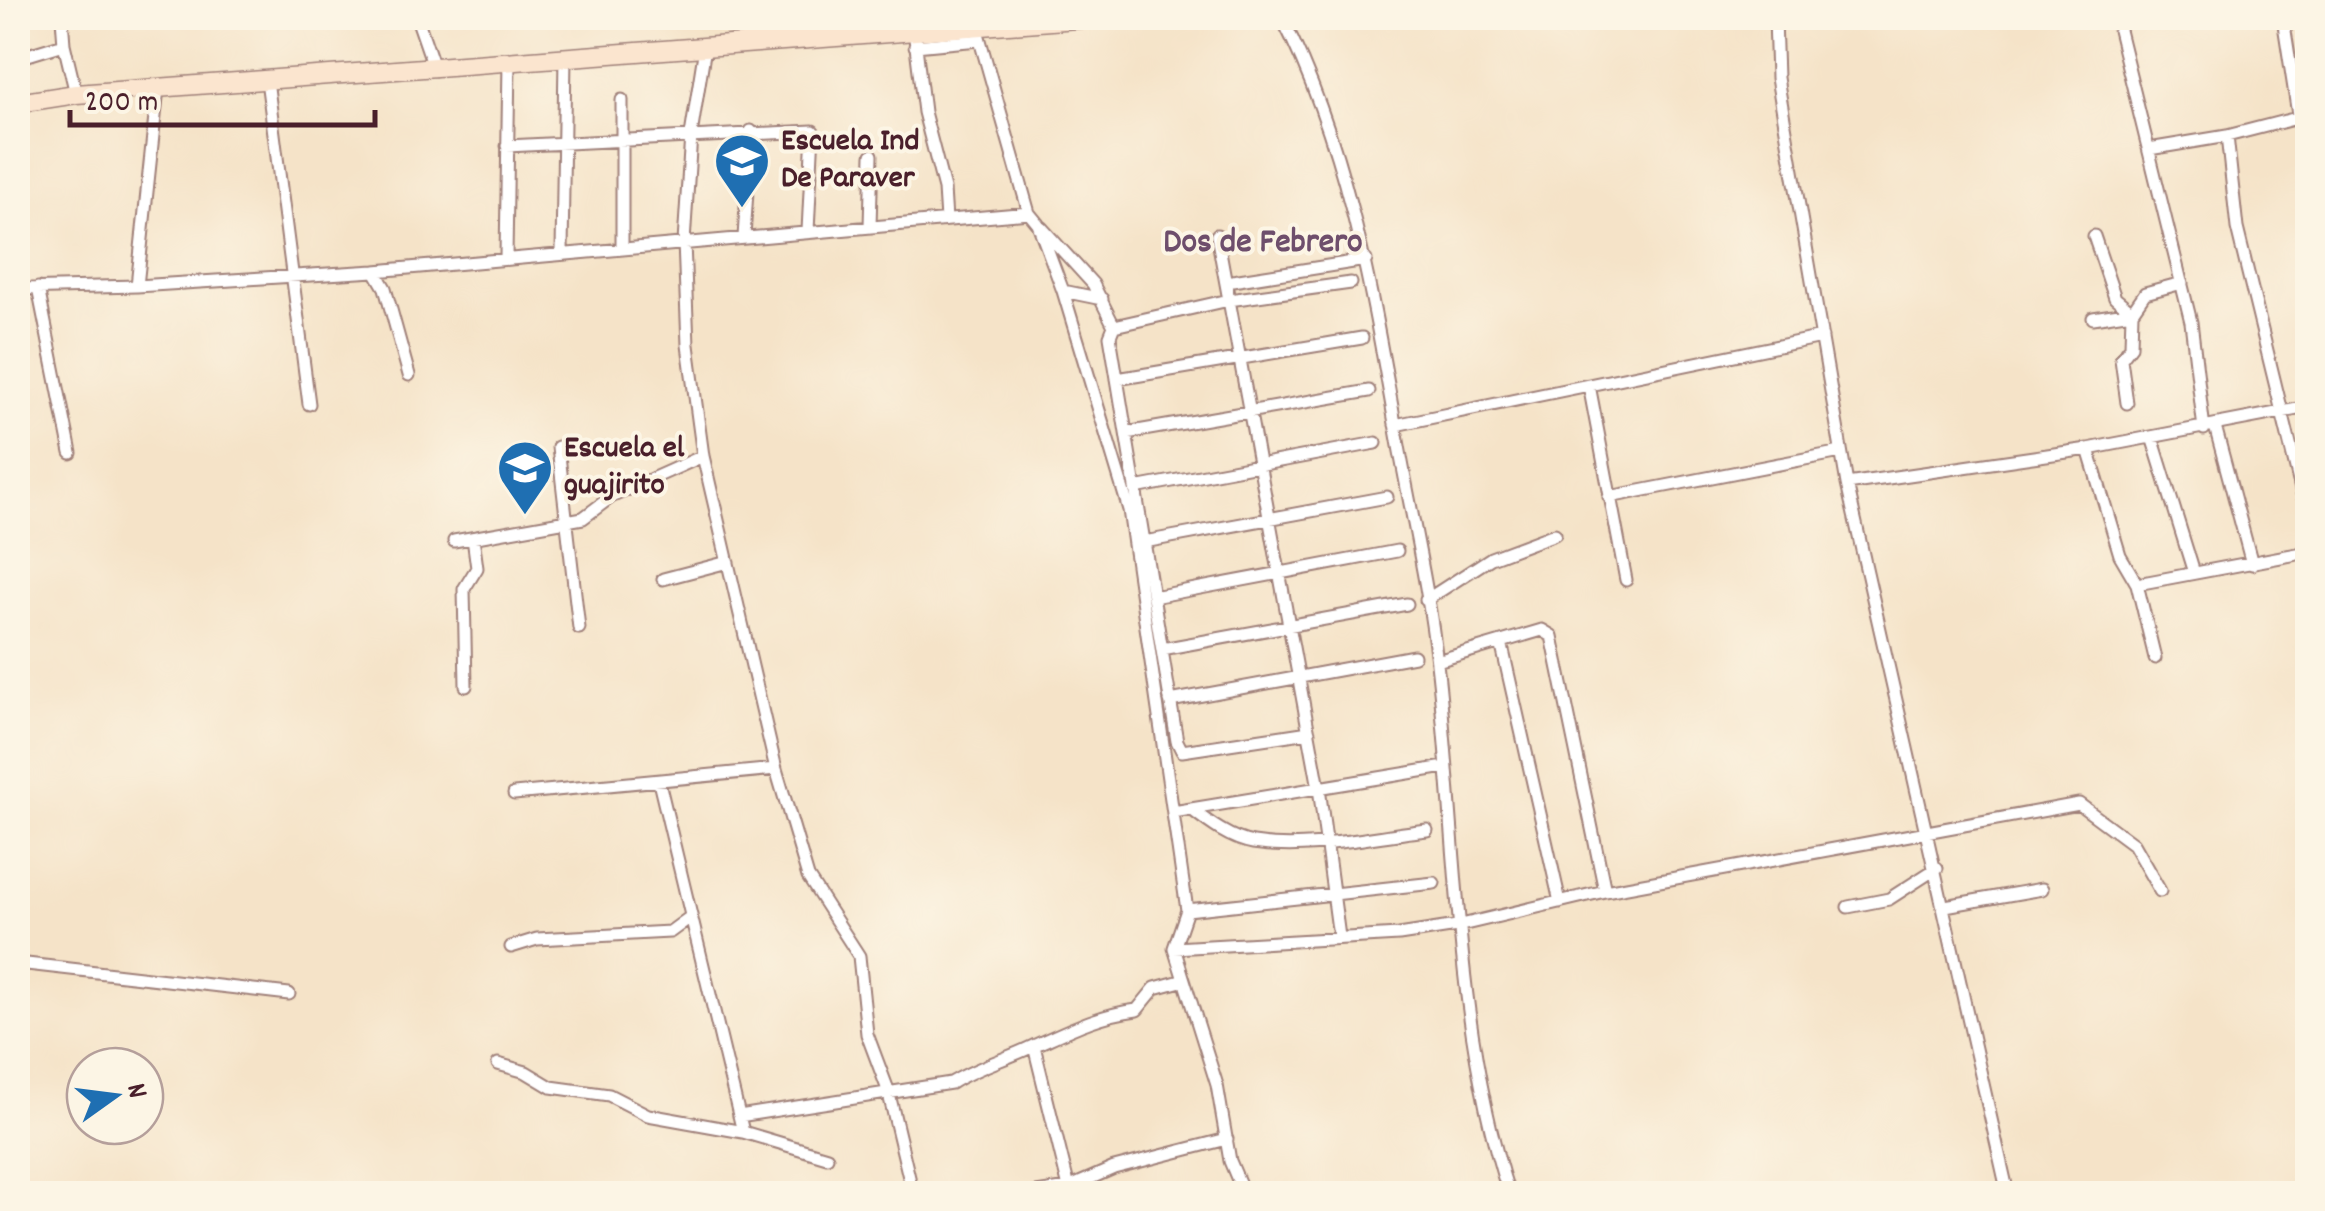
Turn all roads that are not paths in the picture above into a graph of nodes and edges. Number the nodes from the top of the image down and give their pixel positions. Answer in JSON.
{"nodes":[{"id":1,"x":62,"y":18,"type":"edge"},
{"id":2,"x":417,"y":18,"type":"edge"},
{"id":3,"x":1090,"y":18,"type":"edge"},
{"id":4,"x":1282,"y":18,"type":"edge"},
{"id":5,"x":1774,"y":18,"type":"edge"},
{"id":6,"x":2116,"y":18,"type":"edge"},
{"id":7,"x":2283,"y":18,"type":"edge"},
{"id":8,"x":1029,"y":20,"type":"edge"},
{"id":9,"x":857,"y":26,"type":"edge"},
{"id":10,"x":978,"y":33,"type":"junction"},
{"id":11,"x":914,"y":38,"type":"junction"},
{"id":12,"x":64,"y":44,"type":"junction"},
{"id":13,"x":705,"y":46,"type":"junction"},
{"id":14,"x":565,"y":57,"type":"junction"},
{"id":15,"x":18,"y":58,"type":"edge"},
{"id":16,"x":508,"y":61,"type":"junction"},
{"id":17,"x":436,"y":70,"type":"junction"},
{"id":18,"x":268,"y":80,"type":"junction"},
{"id":19,"x":158,"y":88,"type":"junction"},
{"id":20,"x":76,"y":94,"type":"junction"},
{"id":21,"x":622,"y":100,"type":"dead end"},
{"id":22,"x":18,"y":102,"type":"edge"},
{"id":23,"x":2301,"y":116,"type":"junction"},
{"id":24,"x":751,"y":131,"type":"junction"},
{"id":25,"x":691,"y":135,"type":"junction"},
{"id":26,"x":2227,"y":136,"type":"junction"},
{"id":27,"x":622,"y":139,"type":"junction"},
{"id":28,"x":565,"y":143,"type":"junction"},
{"id":29,"x":507,"y":146,"type":"junction"},
{"id":30,"x":2149,"y":149,"type":"junction"},
{"id":31,"x":872,"y":155,"type":"dead end"},
{"id":32,"x":2308,"y":179,"type":"edge"},
{"id":33,"x":1029,"y":213,"type":"junction"},
{"id":34,"x":946,"y":220,"type":"junction"},
{"id":35,"x":1038,"y":224,"type":"junction"},
{"id":36,"x":870,"y":226,"type":"junction"},
{"id":37,"x":808,"y":231,"type":"junction"},
{"id":38,"x":1217,"y":235,"type":"dead end"},
{"id":39,"x":2094,"y":236,"type":"dead end"},
{"id":40,"x":744,"y":237,"type":"junction"},
{"id":41,"x":684,"y":242,"type":"junction"},
{"id":42,"x":622,"y":247,"type":"junction"},
{"id":43,"x":562,"y":252,"type":"junction"},
{"id":44,"x":506,"y":257,"type":"junction"},
{"id":45,"x":1366,"y":260,"type":"junction"},
{"id":46,"x":375,"y":271,"type":"junction"},
{"id":47,"x":291,"y":276,"type":"junction"},
{"id":48,"x":1226,"y":282,"type":"junction"},
{"id":49,"x":1351,"y":283,"type":"dead end"},
{"id":50,"x":2182,"y":284,"type":"junction"},
{"id":51,"x":137,"y":286,"type":"junction"},
{"id":52,"x":38,"y":288,"type":"junction"},
{"id":53,"x":18,"y":289,"type":"edge"},
{"id":54,"x":1062,"y":291,"type":"junction"},
{"id":55,"x":1102,"y":298,"type":"junction"},
{"id":56,"x":1230,"y":300,"type":"junction"},
{"id":57,"x":2132,"y":312,"type":"junction"},
{"id":58,"x":2093,"y":318,"type":"dead end"},
{"id":59,"x":1114,"y":326,"type":"junction"},
{"id":60,"x":1822,"y":337,"type":"junction"},
{"id":61,"x":1362,"y":338,"type":"dead end"},
{"id":62,"x":1240,"y":358,"type":"junction"},
{"id":63,"x":409,"y":375,"type":"dead end"},
{"id":64,"x":1117,"y":380,"type":"junction"},
{"id":65,"x":1589,"y":385,"type":"junction"},
{"id":66,"x":1369,"y":391,"type":"dead end"},
{"id":67,"x":309,"y":404,"type":"dead end"},
{"id":68,"x":2127,"y":404,"type":"dead end"},
{"id":69,"x":2308,"y":407,"type":"edge"},
{"id":70,"x":1250,"y":411,"type":"junction"},
{"id":71,"x":2281,"y":414,"type":"junction"},
{"id":72,"x":1395,"y":425,"type":"junction"},
{"id":73,"x":2210,"y":428,"type":"junction"},
{"id":74,"x":1126,"y":433,"type":"junction"},
{"id":75,"x":2152,"y":437,"type":"junction"},
{"id":76,"x":1376,"y":443,"type":"dead end"},
{"id":77,"x":558,"y":447,"type":"dead end"},
{"id":78,"x":2088,"y":450,"type":"junction"},
{"id":79,"x":1841,"y":452,"type":"junction"},
{"id":80,"x":71,"y":453,"type":"dead end"},
{"id":81,"x":703,"y":456,"type":"junction"},
{"id":82,"x":1260,"y":466,"type":"junction"},
{"id":83,"x":1847,"y":484,"type":"junction"},
{"id":84,"x":1135,"y":488,"type":"junction"},
{"id":85,"x":1387,"y":497,"type":"dead end"},
{"id":86,"x":1609,"y":497,"type":"junction"},
{"id":87,"x":2308,"y":518,"type":"edge"},
{"id":88,"x":1270,"y":520,"type":"junction"},
{"id":89,"x":563,"y":521,"type":"junction"},
{"id":90,"x":1555,"y":534,"type":"dead end"},
{"id":91,"x":473,"y":538,"type":"junction"},
{"id":92,"x":454,"y":541,"type":"dead end"},
{"id":93,"x":1144,"y":542,"type":"junction"},
{"id":94,"x":1396,"y":551,"type":"dead end"},
{"id":95,"x":2308,"y":552,"type":"edge"},
{"id":96,"x":728,"y":562,"type":"junction"},
{"id":97,"x":2252,"y":564,"type":"junction"},
{"id":98,"x":2194,"y":574,"type":"junction"},
{"id":99,"x":1280,"y":575,"type":"junction"},
{"id":100,"x":662,"y":578,"type":"dead end"},
{"id":101,"x":1626,"y":580,"type":"dead end"},
{"id":102,"x":2137,"y":584,"type":"junction"},
{"id":103,"x":1153,"y":597,"type":"junction"},
{"id":104,"x":1426,"y":600,"type":"junction"},
{"id":105,"x":1407,"y":604,"type":"dead end"},
{"id":106,"x":1289,"y":626,"type":"junction"},
{"id":107,"x":579,"y":628,"type":"dead end"},
{"id":108,"x":1500,"y":642,"type":"junction"},
{"id":109,"x":1162,"y":649,"type":"junction"},
{"id":110,"x":1414,"y":656,"type":"dead end"},
{"id":111,"x":2155,"y":658,"type":"dead end"},
{"id":112,"x":1438,"y":662,"type":"junction"},
{"id":113,"x":1299,"y":678,"type":"junction"},
{"id":114,"x":466,"y":686,"type":"dead end"},
{"id":115,"x":1170,"y":701,"type":"junction"},
{"id":116,"x":1309,"y":732,"type":"junction"},
{"id":117,"x":1445,"y":767,"type":"junction"},
{"id":118,"x":776,"y":769,"type":"junction"},
{"id":119,"x":659,"y":782,"type":"junction"},
{"id":120,"x":1319,"y":788,"type":"junction"},
{"id":121,"x":514,"y":794,"type":"dead end"},
{"id":122,"x":1191,"y":810,"type":"junction"},
{"id":123,"x":1173,"y":812,"type":"junction"},
{"id":124,"x":1427,"y":830,"type":"dead end"},
{"id":125,"x":1928,"y":830,"type":"junction"},
{"id":126,"x":1326,"y":842,"type":"junction"},
{"id":127,"x":1937,"y":868,"type":"junction"},
{"id":128,"x":1434,"y":883,"type":"dead end"},
{"id":129,"x":2042,"y":890,"type":"dead end"},
{"id":130,"x":1605,"y":891,"type":"junction"},
{"id":131,"x":2160,"y":891,"type":"dead end"},
{"id":132,"x":1333,"y":894,"type":"junction"},
{"id":133,"x":1560,"y":902,"type":"junction"},
{"id":134,"x":1945,"y":906,"type":"junction"},
{"id":135,"x":1848,"y":907,"type":"dead end"},
{"id":136,"x":1186,"y":910,"type":"junction"},
{"id":137,"x":690,"y":918,"type":"junction"},
{"id":138,"x":1457,"y":926,"type":"junction"},
{"id":139,"x":1339,"y":937,"type":"junction"},
{"id":140,"x":510,"y":947,"type":"dead end"},
{"id":141,"x":1174,"y":948,"type":"junction"},
{"id":142,"x":18,"y":963,"type":"edge"},
{"id":143,"x":1181,"y":981,"type":"junction"},
{"id":144,"x":289,"y":994,"type":"dead end"},
{"id":145,"x":1034,"y":1046,"type":"junction"},
{"id":146,"x":498,"y":1064,"type":"dead end"},
{"id":147,"x":888,"y":1090,"type":"junction"},
{"id":148,"x":740,"y":1116,"type":"junction"},
{"id":149,"x":744,"y":1132,"type":"junction"},
{"id":150,"x":1228,"y":1139,"type":"junction"},
{"id":151,"x":827,"y":1157,"type":"dead end"},
{"id":152,"x":1070,"y":1191,"type":"edge"},
{"id":153,"x":912,"y":1194,"type":"edge"},
{"id":154,"x":1030,"y":1194,"type":"edge"},
{"id":155,"x":1244,"y":1194,"type":"edge"},
{"id":156,"x":1509,"y":1194,"type":"edge"},
{"id":157,"x":2008,"y":1194,"type":"edge"}],
"edges":[{"from":1,"to":12,"type":"street"},
{"from":2,"to":17,"type":"street"},
{"from":3,"to":8,"type":"main road"},
{"from":4,"to":45,"type":"street"},
{"from":5,"to":60,"type":"street"},
{"from":6,"to":30,"type":"street"},
{"from":7,"to":23,"type":"street"},
{"from":8,"to":10,"type":"main road"},
{"from":9,"to":11,"type":"main road"},
{"from":9,"to":13,"type":"main road"},
{"from":10,"to":11,"type":"main road"},
{"from":10,"to":33,"type":"street"},
{"from":11,"to":34,"type":"street"},
{"from":12,"to":15,"type":"street"},
{"from":12,"to":20,"type":"street"},
{"from":13,"to":14,"type":"main road"},
{"from":13,"to":25,"type":"street"},
{"from":14,"to":16,"type":"main road"},
{"from":14,"to":28,"type":"street"},
{"from":16,"to":17,"type":"main road"},
{"from":16,"to":29,"type":"street"},
{"from":17,"to":18,"type":"main road"},
{"from":18,"to":19,"type":"main road"},
{"from":18,"to":47,"type":"street"},
{"from":19,"to":20,"type":"main road"},
{"from":19,"to":51,"type":"street"},
{"from":20,"to":22,"type":"main road"},
{"from":21,"to":27,"type":"street"},
{"from":23,"to":26,"type":"street"},
{"from":23,"to":32,"type":"street"},
{"from":24,"to":25,"type":"street"},
{"from":24,"to":37,"type":"street"},
{"from":24,"to":40,"type":"street"},
{"from":25,"to":27,"type":"street"},
{"from":25,"to":41,"type":"street"},
{"from":26,"to":30,"type":"street"},
{"from":26,"to":71,"type":"street"},
{"from":27,"to":28,"type":"street"},
{"from":27,"to":42,"type":"street"},
{"from":28,"to":29,"type":"street"},
{"from":28,"to":43,"type":"street"},
{"from":29,"to":44,"type":"street"},
{"from":30,"to":50,"type":"street"},
{"from":31,"to":36,"type":"street"},
{"from":33,"to":34,"type":"street"},
{"from":33,"to":35,"type":"street"},
{"from":34,"to":36,"type":"street"},
{"from":35,"to":54,"type":"street"},
{"from":35,"to":55,"type":"street"},
{"from":36,"to":37,"type":"street"},
{"from":37,"to":40,"type":"street"},
{"from":38,"to":48,"type":"street"},
{"from":39,"to":57,"type":"street"},
{"from":40,"to":41,"type":"street"},
{"from":41,"to":42,"type":"street"},
{"from":41,"to":81,"type":"street"},
{"from":42,"to":43,"type":"street"},
{"from":43,"to":44,"type":"street"},
{"from":44,"to":46,"type":"street"},
{"from":45,"to":48,"type":"street"},
{"from":45,"to":72,"type":"street"},
{"from":46,"to":47,"type":"street"},
{"from":46,"to":63,"type":"street"},
{"from":47,"to":51,"type":"street"},
{"from":47,"to":67,"type":"street"},
{"from":48,"to":56,"type":"street"},
{"from":49,"to":56,"type":"street"},
{"from":50,"to":57,"type":"street"},
{"from":50,"to":73,"type":"street"},
{"from":51,"to":52,"type":"street"},
{"from":52,"to":53,"type":"street"},
{"from":52,"to":80,"type":"street"},
{"from":54,"to":55,"type":"street"},
{"from":54,"to":123,"type":"street"},
{"from":55,"to":59,"type":"street"},
{"from":56,"to":59,"type":"street"},
{"from":56,"to":62,"type":"street"},
{"from":57,"to":58,"type":"street"},
{"from":57,"to":68,"type":"street"},
{"from":59,"to":64,"type":"street"},
{"from":60,"to":65,"type":"street"},
{"from":60,"to":79,"type":"street"},
{"from":61,"to":62,"type":"street"},
{"from":62,"to":64,"type":"street"},
{"from":62,"to":70,"type":"street"},
{"from":64,"to":74,"type":"street"},
{"from":65,"to":72,"type":"street"},
{"from":65,"to":86,"type":"street"},
{"from":66,"to":70,"type":"street"},
{"from":69,"to":71,"type":"street"},
{"from":70,"to":74,"type":"street"},
{"from":70,"to":82,"type":"street"},
{"from":71,"to":73,"type":"street"},
{"from":71,"to":87,"type":"street"},
{"from":72,"to":104,"type":"street"},
{"from":73,"to":75,"type":"street"},
{"from":73,"to":97,"type":"street"},
{"from":74,"to":84,"type":"street"},
{"from":75,"to":78,"type":"street"},
{"from":75,"to":98,"type":"street"},
{"from":76,"to":82,"type":"street"},
{"from":77,"to":89,"type":"street"},
{"from":78,"to":83,"type":"street"},
{"from":78,"to":102,"type":"street"},
{"from":79,"to":83,"type":"street"},
{"from":79,"to":86,"type":"street"},
{"from":81,"to":89,"type":"street"},
{"from":81,"to":96,"type":"street"},
{"from":82,"to":84,"type":"street"},
{"from":82,"to":88,"type":"street"},
{"from":83,"to":125,"type":"street"},
{"from":84,"to":93,"type":"street"},
{"from":85,"to":88,"type":"street"},
{"from":86,"to":101,"type":"street"},
{"from":88,"to":93,"type":"street"},
{"from":88,"to":99,"type":"street"},
{"from":89,"to":91,"type":"street"},
{"from":89,"to":107,"type":"street"},
{"from":90,"to":104,"type":"street"},
{"from":91,"to":92,"type":"street"},
{"from":91,"to":114,"type":"street"},
{"from":93,"to":103,"type":"street"},
{"from":94,"to":99,"type":"street"},
{"from":95,"to":97,"type":"street"},
{"from":96,"to":100,"type":"street"},
{"from":96,"to":118,"type":"street"},
{"from":97,"to":98,"type":"street"},
{"from":98,"to":102,"type":"street"},
{"from":99,"to":103,"type":"street"},
{"from":99,"to":106,"type":"street"},
{"from":102,"to":111,"type":"street"},
{"from":103,"to":109,"type":"street"},
{"from":104,"to":112,"type":"street"},
{"from":105,"to":106,"type":"street"},
{"from":106,"to":109,"type":"street"},
{"from":106,"to":113,"type":"street"},
{"from":108,"to":112,"type":"street"},
{"from":108,"to":130,"type":"street"},
{"from":108,"to":133,"type":"street"},
{"from":109,"to":115,"type":"street"},
{"from":110,"to":113,"type":"street"},
{"from":112,"to":117,"type":"street"},
{"from":113,"to":115,"type":"street"},
{"from":113,"to":116,"type":"street"},
{"from":115,"to":116,"type":"street"},
{"from":116,"to":120,"type":"street"},
{"from":117,"to":120,"type":"street"},
{"from":117,"to":138,"type":"street"},
{"from":118,"to":119,"type":"street"},
{"from":118,"to":147,"type":"street"},
{"from":119,"to":121,"type":"street"},
{"from":119,"to":137,"type":"street"},
{"from":120,"to":122,"type":"street"},
{"from":120,"to":126,"type":"street"},
{"from":122,"to":123,"type":"street"},
{"from":122,"to":126,"type":"street"},
{"from":123,"to":136,"type":"street"},
{"from":124,"to":126,"type":"street"},
{"from":125,"to":127,"type":"street"},
{"from":125,"to":130,"type":"street"},
{"from":125,"to":131,"type":"street"},
{"from":126,"to":132,"type":"street"},
{"from":127,"to":134,"type":"street"},
{"from":127,"to":135,"type":"street"},
{"from":128,"to":132,"type":"street"},
{"from":129,"to":134,"type":"street"},
{"from":130,"to":133,"type":"street"},
{"from":132,"to":136,"type":"street"},
{"from":132,"to":139,"type":"street"},
{"from":133,"to":138,"type":"street"},
{"from":134,"to":157,"type":"street"},
{"from":136,"to":141,"type":"street"},
{"from":137,"to":140,"type":"street"},
{"from":137,"to":148,"type":"street"},
{"from":138,"to":139,"type":"street"},
{"from":138,"to":156,"type":"street"},
{"from":139,"to":141,"type":"street"},
{"from":141,"to":143,"type":"street"},
{"from":142,"to":144,"type":"street"},
{"from":143,"to":145,"type":"street"},
{"from":143,"to":150,"type":"street"},
{"from":145,"to":147,"type":"street"},
{"from":145,"to":152,"type":"street"},
{"from":146,"to":149,"type":"street"},
{"from":147,"to":148,"type":"street"},
{"from":147,"to":153,"type":"street"},
{"from":148,"to":149,"type":"street"},
{"from":149,"to":151,"type":"street"},
{"from":150,"to":152,"type":"street"},
{"from":150,"to":155,"type":"street"},
{"from":152,"to":154,"type":"street"}]}
